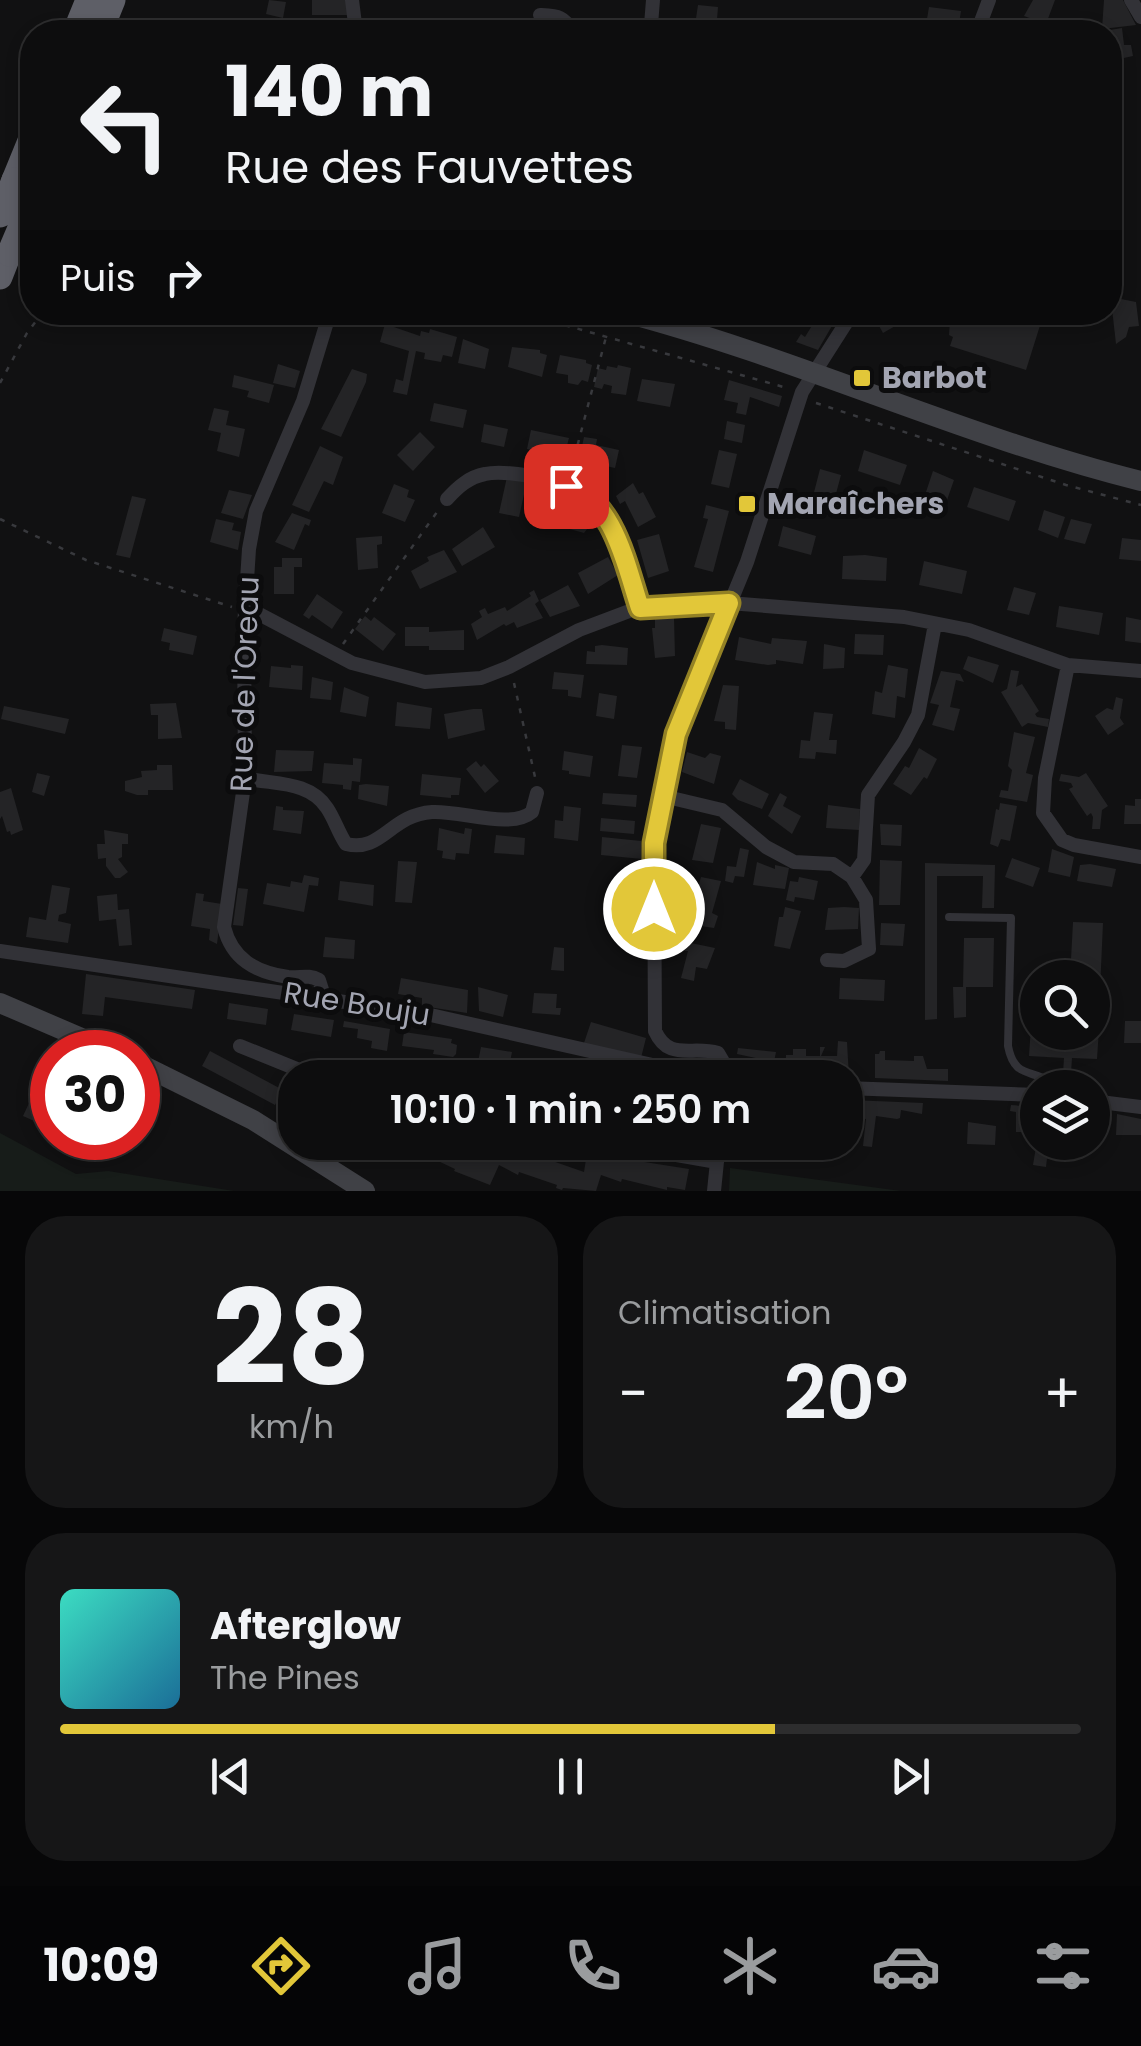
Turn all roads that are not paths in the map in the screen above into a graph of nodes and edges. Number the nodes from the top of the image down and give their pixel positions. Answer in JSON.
{"nodes":[{"id":1,"x":1132,"y":0,"type":"edge"},
{"id":2,"x":540,"y":15,"type":"dead end"},
{"id":3,"x":1141,"y":17,"type":"edge"},
{"id":4,"x":565,"y":20,"type":"edge"},
{"id":5,"x":20,"y":223,"type":"edge"},
{"id":6,"x":5,"y":266,"type":"edge"},
{"id":7,"x":326,"y":325,"type":"edge"},
{"id":8,"x":663,"y":325,"type":"edge"},
{"id":9,"x":844,"y":325,"type":"edge"},
{"id":10,"x":813,"y":372,"type":"junction"},
{"id":11,"x":1141,"y":481,"type":"edge"},
{"id":12,"x":447,"y":499,"type":"road end"},
{"id":13,"x":729,"y":603,"type":"junction"},
{"id":14,"x":640,"y":608,"type":"junction"},
{"id":15,"x":246,"y":612,"type":"junction"},
{"id":16,"x":935,"y":624,"type":"junction"},
{"id":17,"x":1068,"y":665,"type":"junction"},
{"id":18,"x":1141,"y":671,"type":"edge"},
{"id":19,"x":245,"y":778,"type":"junction"},
{"id":20,"x":538,"y":794,"type":"road end"},
{"id":21,"x":663,"y":796,"type":"junction"},
{"id":22,"x":1141,"y":858,"type":"edge"},
{"id":23,"x":852,"y":876,"type":"junction"},
{"id":24,"x":948,"y":917,"type":"dead end"},
{"id":25,"x":0,"y":950,"type":"edge"},
{"id":26,"x":827,"y":960,"type":"dead end"},
{"id":27,"x":325,"y":999,"type":"junction"},
{"id":28,"x":0,"y":1003,"type":"edge"},
{"id":29,"x":63,"y":1030,"type":"edge"},
{"id":30,"x":240,"y":1046,"type":"dead end"},
{"id":31,"x":630,"y":1060,"type":"edge"},
{"id":32,"x":722,"y":1060,"type":"edge"},
{"id":33,"x":278,"y":1061,"type":"edge"},
{"id":34,"x":1020,"y":1071,"type":"edge"},
{"id":35,"x":160,"y":1074,"type":"edge"},
{"id":36,"x":863,"y":1089,"type":"edge"},
{"id":37,"x":1020,"y":1094,"type":"edge"},
{"id":38,"x":1110,"y":1103,"type":"edge"},
{"id":39,"x":1141,"y":1107,"type":"edge"},
{"id":40,"x":706,"y":1160,"type":"edge"},
{"id":41,"x":717,"y":1162,"type":"joint"},
{"id":42,"x":364,"y":1191,"type":"edge"},
{"id":43,"x":714,"y":1191,"type":"edge"}],
"edges":[{"from":1,"to":3,"type":"street"},
{"from":2,"to":4,"type":"street"},
{"from":5,"to":6,"type":"highway","bridge":true},
{"from":7,"to":15,"type":"street","name":"Rue de l'Oreau"},
{"from":8,"to":10,"type":"street"},
{"from":9,"to":10,"type":"street"},
{"from":10,"to":11,"type":"street"},
{"from":10,"to":13,"type":"street"},
{"from":12,"to":14,"type":"street"},
{"from":13,"to":14,"type":"street"},
{"from":13,"to":16,"type":"street"},
{"from":13,"to":21,"type":"street"},
{"from":14,"to":15,"type":"street"},
{"from":15,"to":19,"type":"street","name":"Rue de l'Oreau"},
{"from":16,"to":17,"type":"street"},
{"from":16,"to":23,"type":"street"},
{"from":17,"to":18,"type":"street"},
{"from":17,"to":22,"type":"street"},
{"from":19,"to":20,"type":"street"},
{"from":19,"to":27,"type":"street","name":"Rue de l'Oreau"},
{"from":21,"to":23,"type":"street"},
{"from":21,"to":32,"type":"street"},
{"from":23,"to":26,"type":"street"},
{"from":24,"to":34,"type":"lane"},
{"from":25,"to":27,"type":"street","name":"Rue Bouju"},
{"from":27,"to":31,"type":"street","name":"Rue Bouju"},
{"from":28,"to":29,"type":"street"},
{"from":30,"to":33,"type":"street"},
{"from":35,"to":42,"type":"street"},
{"from":36,"to":37,"type":"street"},
{"from":38,"to":39,"type":"street"},
{"from":40,"to":41,"type":"street"},
{"from":41,"to":43,"type":"street"}]}
